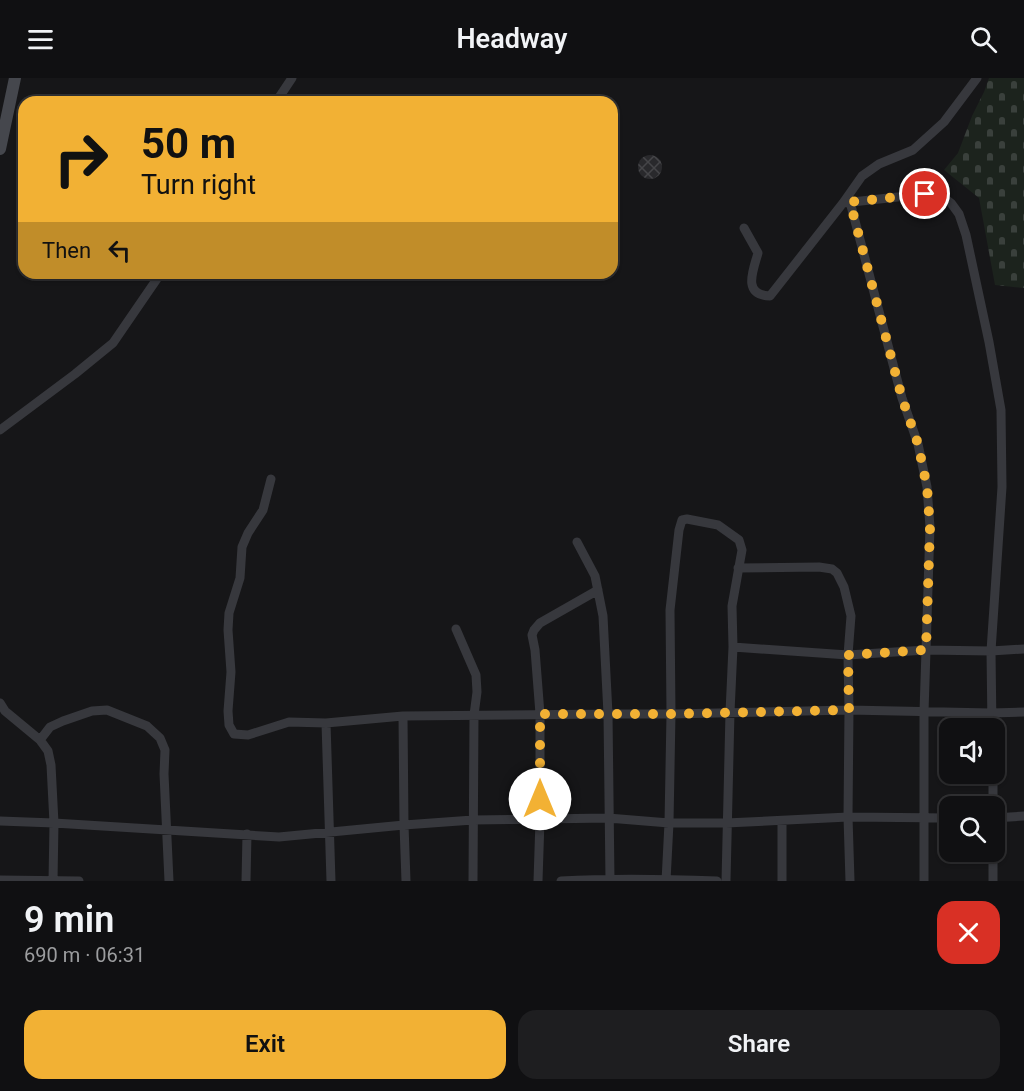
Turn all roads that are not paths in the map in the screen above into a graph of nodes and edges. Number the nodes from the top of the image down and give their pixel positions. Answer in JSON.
{"nodes":[{"id":1,"x":15,"y":78,"type":"edge"},
{"id":2,"x":292,"y":78,"type":"edge"},
{"id":3,"x":977,"y":78,"type":"edge"},
{"id":4,"x":280,"y":96,"type":"edge"},
{"id":5,"x":0,"y":150,"type":"edge"},
{"id":6,"x":846,"y":203,"type":"junction"},
{"id":7,"x":744,"y":228,"type":"dead end"},
{"id":8,"x":157,"y":279,"type":"edge"},
{"id":9,"x":0,"y":430,"type":"edge"},
{"id":10,"x":272,"y":478,"type":"dead end"},
{"id":11,"x":577,"y":542,"type":"dead end"},
{"id":12,"x":738,"y":568,"type":"junction"},
{"id":13,"x":598,"y":590,"type":"junction"},
{"id":14,"x":456,"y":629,"type":"dead end"},
{"id":15,"x":733,"y":647,"type":"junction"},
{"id":16,"x":1024,"y":649,"type":"edge"},
{"id":17,"x":926,"y":650,"type":"junction"},
{"id":18,"x":992,"y":651,"type":"junction"},
{"id":19,"x":848,"y":655,"type":"junction"},
{"id":20,"x":2,"y":708,"type":"edge"},
{"id":21,"x":849,"y":710,"type":"junction"},
{"id":22,"x":730,"y":712,"type":"junction"},
{"id":23,"x":924,"y":712,"type":"junction"},
{"id":24,"x":1024,"y":712,"type":"edge"},
{"id":25,"x":992,"y":713,"type":"junction"},
{"id":26,"x":540,"y":714,"type":"junction"},
{"id":27,"x":608,"y":714,"type":"junction"},
{"id":28,"x":671,"y":714,"type":"junction"},
{"id":29,"x":474,"y":715,"type":"junction"},
{"id":30,"x":403,"y":717,"type":"junction"},
{"id":31,"x":992,"y":718,"type":"edge"},
{"id":32,"x":326,"y":723,"type":"junction"},
{"id":33,"x":40,"y":740,"type":"junction"},
{"id":34,"x":1024,"y":816,"type":"edge"},
{"id":35,"x":848,"y":817,"type":"junction"},
{"id":36,"x":1005,"y":817,"type":"edge"},
{"id":37,"x":608,"y":818,"type":"junction"},
{"id":38,"x":924,"y":818,"type":"junction"},
{"id":39,"x":939,"y":818,"type":"edge"},
{"id":40,"x":473,"y":820,"type":"junction"},
{"id":41,"x":540,"y":820,"type":"junction"},
{"id":42,"x":0,"y":821,"type":"edge"},
{"id":43,"x":782,"y":821,"type":"junction"},
{"id":44,"x":54,"y":823,"type":"junction"},
{"id":45,"x":669,"y":823,"type":"junction"},
{"id":46,"x":726,"y":823,"type":"junction"},
{"id":47,"x":404,"y":825,"type":"junction"},
{"id":48,"x":167,"y":830,"type":"junction"},
{"id":49,"x":330,"y":832,"type":"junction"},
{"id":50,"x":247,"y":834,"type":"junction"},
{"id":51,"x":993,"y":862,"type":"edge"},
{"id":52,"x":0,"y":880,"type":"edge"},
{"id":53,"x":52,"y":880,"type":"edge"},
{"id":54,"x":610,"y":880,"type":"edge"},
{"id":55,"x":666,"y":880,"type":"edge"},
{"id":56,"x":79,"y":881,"type":"edge"},
{"id":57,"x":169,"y":881,"type":"edge"},
{"id":58,"x":246,"y":881,"type":"edge"},
{"id":59,"x":331,"y":881,"type":"edge"},
{"id":60,"x":406,"y":881,"type":"edge"},
{"id":61,"x":473,"y":881,"type":"edge"},
{"id":62,"x":538,"y":881,"type":"edge"},
{"id":63,"x":561,"y":881,"type":"edge"},
{"id":64,"x":717,"y":881,"type":"edge"},
{"id":65,"x":726,"y":881,"type":"edge"},
{"id":66,"x":782,"y":881,"type":"edge"},
{"id":67,"x":850,"y":881,"type":"edge"},
{"id":68,"x":924,"y":881,"type":"edge"},
{"id":69,"x":993,"y":881,"type":"edge"}],
"edges":[{"from":1,"to":5,"type":"main road"},
{"from":2,"to":4,"type":"street"},
{"from":3,"to":6,"type":"street"},
{"from":6,"to":7,"type":"street"},
{"from":6,"to":17,"type":"street"},
{"from":6,"to":18,"type":"street"},
{"from":8,"to":9,"type":"street"},
{"from":10,"to":32,"type":"street"},
{"from":11,"to":13,"type":"street"},
{"from":12,"to":15,"type":"street"},
{"from":12,"to":19,"type":"street"},
{"from":12,"to":28,"type":"street"},
{"from":13,"to":26,"type":"street"},
{"from":13,"to":27,"type":"street"},
{"from":14,"to":29,"type":"street"},
{"from":15,"to":19,"type":"street"},
{"from":15,"to":22,"type":"street"},
{"from":16,"to":18,"type":"street"},
{"from":17,"to":18,"type":"street"},
{"from":17,"to":19,"type":"street"},
{"from":17,"to":23,"type":"street"},
{"from":18,"to":25,"type":"street"},
{"from":19,"to":21,"type":"street"},
{"from":20,"to":33,"type":"street"},
{"from":21,"to":22,"type":"street"},
{"from":21,"to":23,"type":"street"},
{"from":21,"to":35,"type":"street"},
{"from":22,"to":28,"type":"street"},
{"from":22,"to":46,"type":"street"},
{"from":23,"to":25,"type":"street"},
{"from":23,"to":38,"type":"street"},
{"from":24,"to":25,"type":"street"},
{"from":25,"to":31,"type":"street"},
{"from":26,"to":27,"type":"street"},
{"from":26,"to":29,"type":"street"},
{"from":26,"to":41,"type":"street"},
{"from":27,"to":28,"type":"street"},
{"from":27,"to":37,"type":"street"},
{"from":28,"to":45,"type":"street"},
{"from":29,"to":30,"type":"street"},
{"from":29,"to":40,"type":"street"},
{"from":30,"to":32,"type":"street"},
{"from":30,"to":47,"type":"street"},
{"from":32,"to":49,"type":"street"},
{"from":33,"to":44,"type":"street"},
{"from":33,"to":48,"type":"street"},
{"from":34,"to":36,"type":"street"},
{"from":35,"to":38,"type":"street"},
{"from":35,"to":43,"type":"street"},
{"from":35,"to":67,"type":"street"},
{"from":37,"to":41,"type":"street"},
{"from":37,"to":45,"type":"street"},
{"from":37,"to":54,"type":"street"},
{"from":38,"to":39,"type":"street"},
{"from":38,"to":68,"type":"street"},
{"from":40,"to":41,"type":"street"},
{"from":40,"to":47,"type":"street"},
{"from":40,"to":61,"type":"street"},
{"from":41,"to":62,"type":"street"},
{"from":42,"to":44,"type":"street"},
{"from":43,"to":46,"type":"street"},
{"from":43,"to":66,"type":"street"},
{"from":44,"to":48,"type":"street"},
{"from":44,"to":53,"type":"street"},
{"from":45,"to":46,"type":"street"},
{"from":45,"to":55,"type":"street"},
{"from":46,"to":65,"type":"street"},
{"from":47,"to":49,"type":"street"},
{"from":47,"to":60,"type":"street"},
{"from":48,"to":50,"type":"street"},
{"from":48,"to":57,"type":"street"},
{"from":49,"to":50,"type":"street"},
{"from":49,"to":59,"type":"street"},
{"from":50,"to":58,"type":"street"},
{"from":51,"to":69,"type":"street"},
{"from":52,"to":53,"type":"street"},
{"from":53,"to":56,"type":"street"},
{"from":54,"to":55,"type":"street"},
{"from":54,"to":63,"type":"street"},
{"from":55,"to":64,"type":"street"}]}
